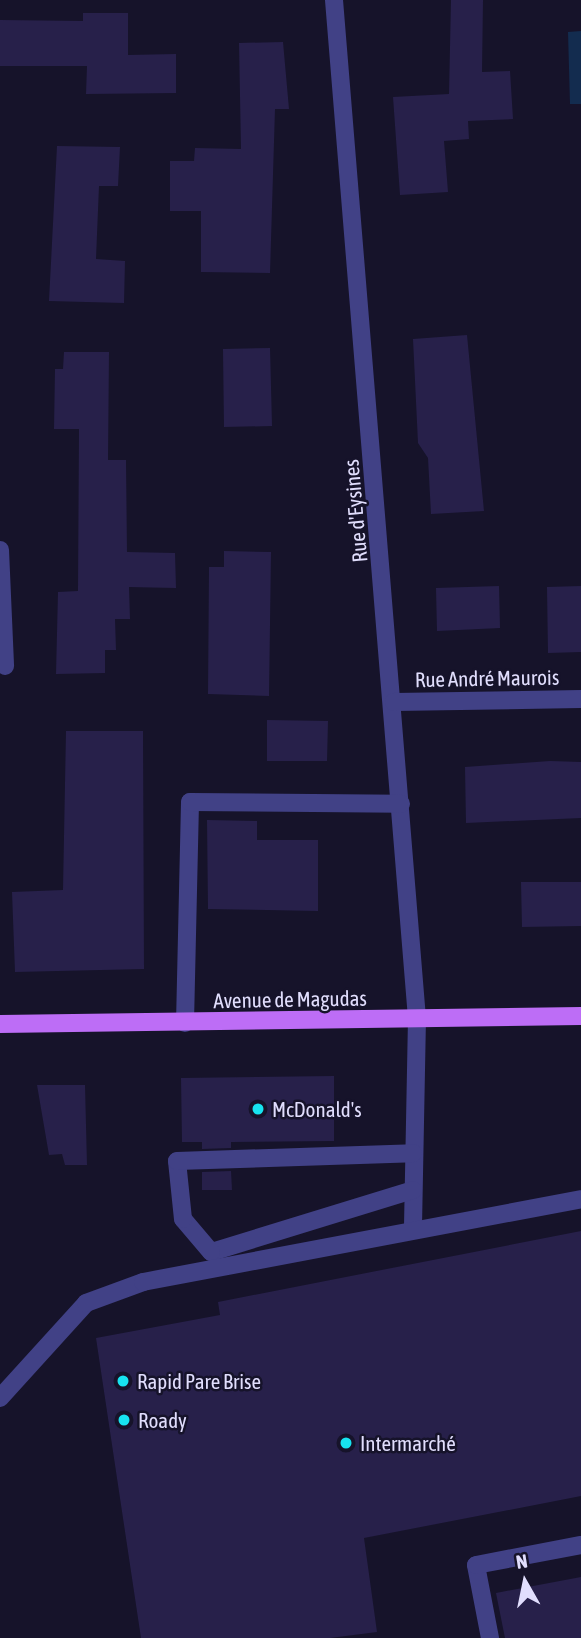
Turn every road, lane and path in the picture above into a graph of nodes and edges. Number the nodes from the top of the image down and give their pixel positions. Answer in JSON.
{"nodes":[{"id":1,"x":334,"y":0,"type":"edge"},
{"id":2,"x":0,"y":550,"type":"edge"},
{"id":3,"x":5,"y":667,"type":"dead end"},
{"id":4,"x":581,"y":699,"type":"edge"},
{"id":5,"x":394,"y":702,"type":"junction"},
{"id":6,"x":401,"y":804,"type":"junction"},
{"id":7,"x":581,"y":1016,"type":"edge"},
{"id":8,"x":417,"y":1018,"type":"junction"},
{"id":9,"x":185,"y":1023,"type":"junction"},
{"id":10,"x":0,"y":1024,"type":"edge"},
{"id":11,"x":413,"y":1153,"type":"junction"},
{"id":12,"x":412,"y":1190,"type":"junction"},
{"id":13,"x":581,"y":1199,"type":"edge"},
{"id":14,"x":413,"y":1230,"type":"junction"},
{"id":15,"x":0,"y":1398,"type":"edge"},
{"id":16,"x":581,"y":1545,"type":"edge"},
{"id":17,"x":489,"y":1638,"type":"edge"}],
"edges":[{"from":1,"to":5,"type":"street","name":"Rue d'Eysines"},
{"from":2,"to":3,"type":"street"},
{"from":4,"to":5,"type":"street","name":"Rue André Maurois"},
{"from":5,"to":6,"type":"street","name":"Rue d'Eysines"},
{"from":6,"to":8,"type":"street","name":"Rue d'Eysines"},
{"from":6,"to":9,"type":"street"},
{"from":7,"to":8,"type":"main road","name":"Avenue de Magudas"},
{"from":8,"to":9,"type":"main road","name":"Avenue de Magudas"},
{"from":8,"to":11,"type":"street","name":"Rue d'Eysines"},
{"from":9,"to":10,"type":"main road","name":"Avenue de Magudas"},
{"from":11,"to":12,"type":"street","name":"Rue d'Eysines"},
{"from":11,"to":12,"type":"street"},
{"from":12,"to":14,"type":"street","name":"Rue d'Eysines"},
{"from":13,"to":14,"type":"street"},
{"from":14,"to":15,"type":"street"},
{"from":16,"to":17,"type":"street"}]}
